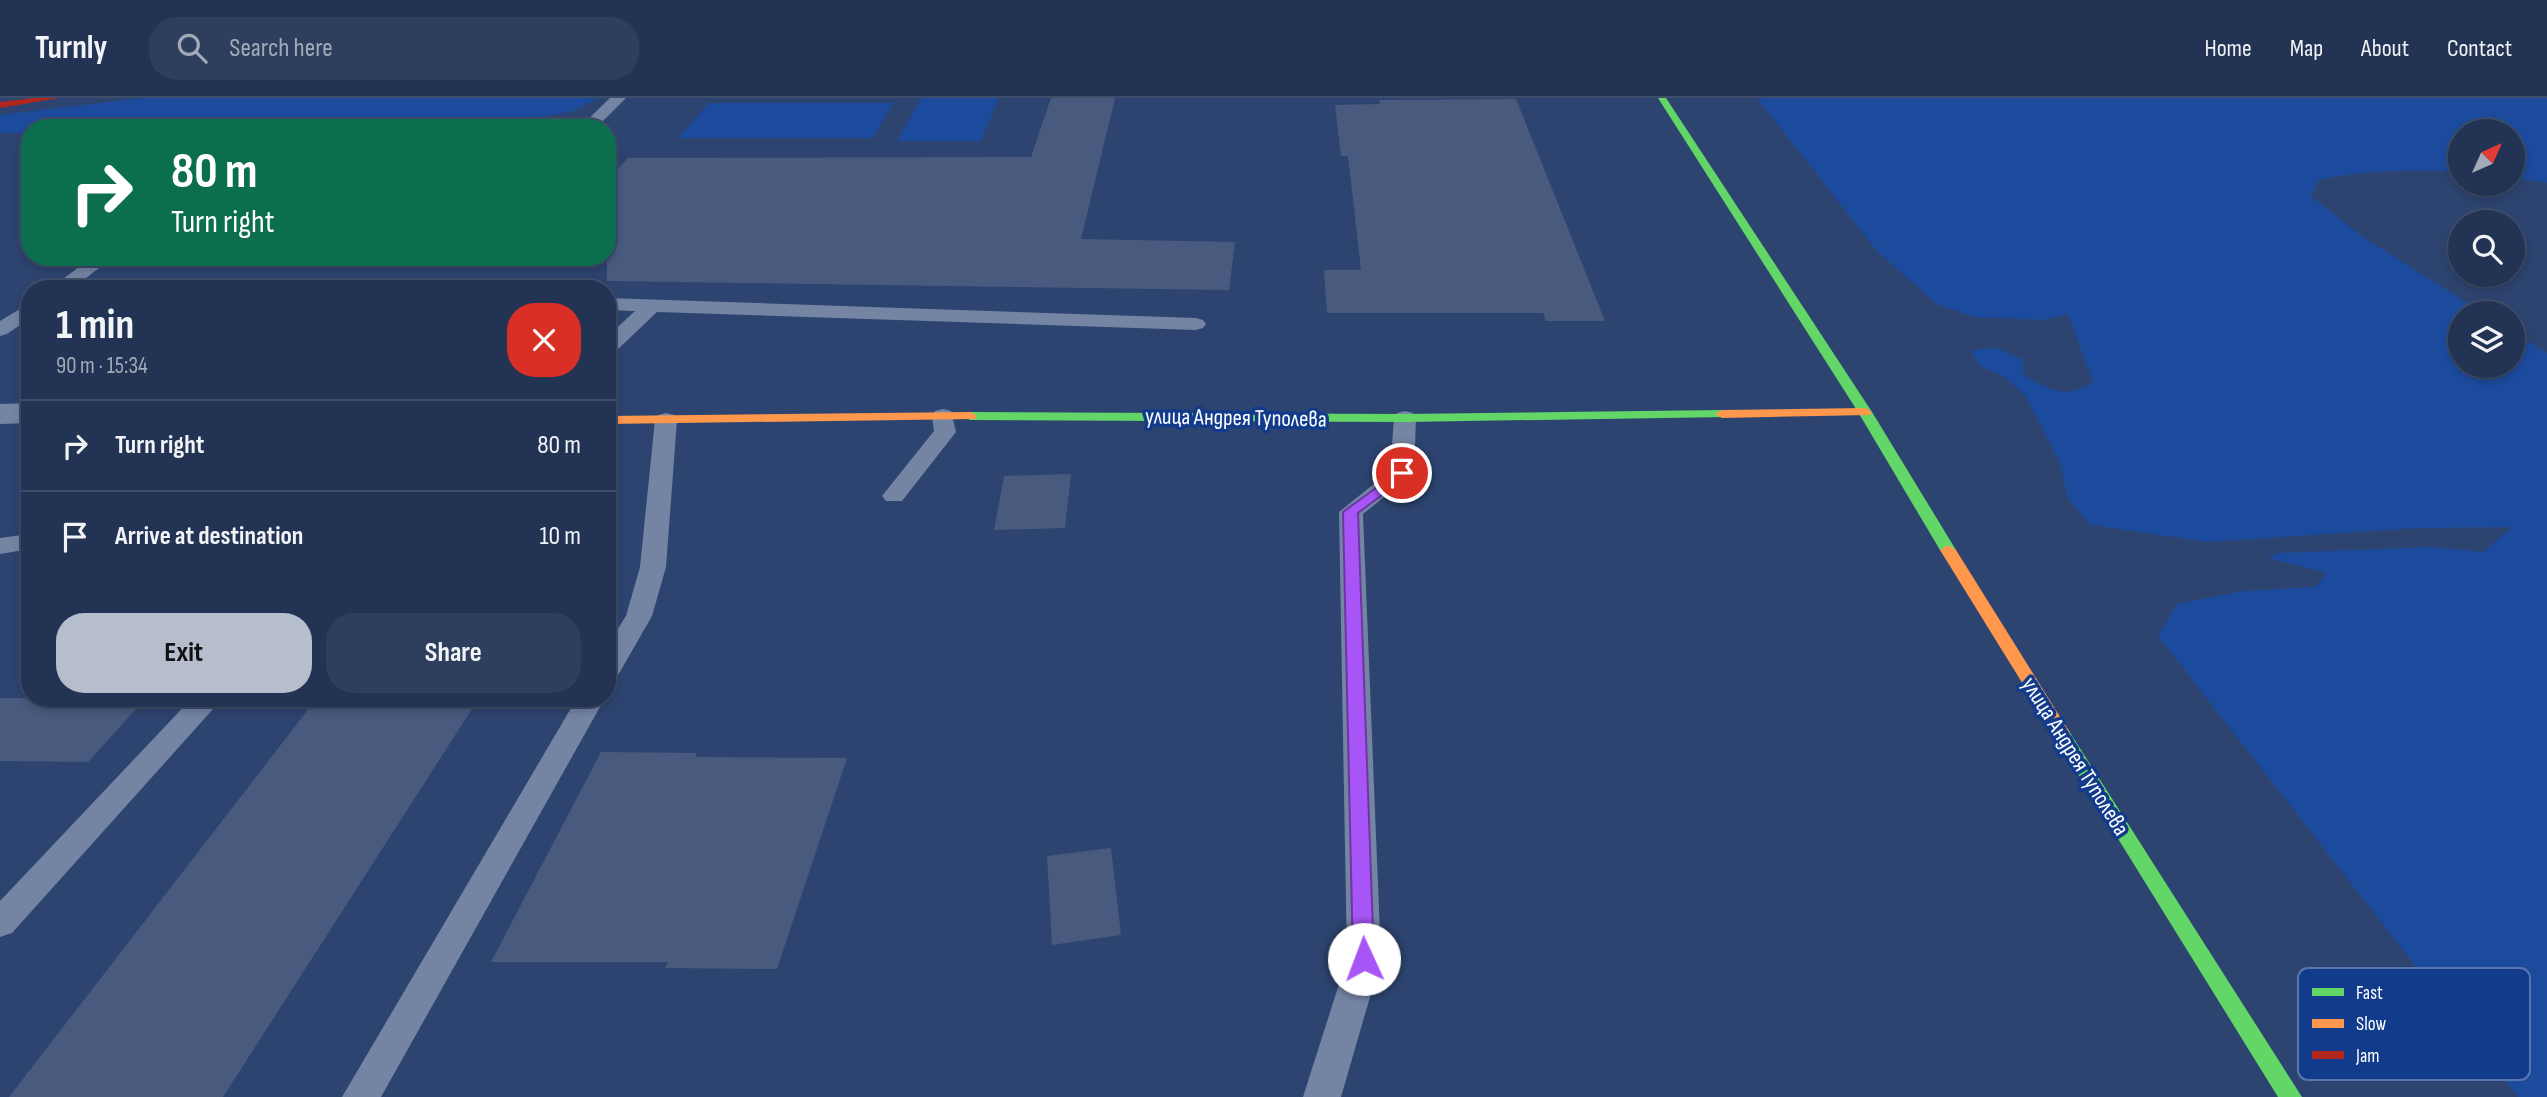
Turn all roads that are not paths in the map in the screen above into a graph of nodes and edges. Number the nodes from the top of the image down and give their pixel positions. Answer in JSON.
{"nodes":[{"id":1,"x":55,"y":98,"type":"edge"},
{"id":2,"x":619,"y":98,"type":"edge"},
{"id":3,"x":1662,"y":98,"type":"edge"},
{"id":4,"x":0,"y":105,"type":"edge"},
{"id":5,"x":597,"y":119,"type":"edge"},
{"id":6,"x":91,"y":266,"type":"edge"},
{"id":7,"x":72,"y":280,"type":"edge"},
{"id":8,"x":616,"y":305,"type":"edge"},
{"id":9,"x":650,"y":307,"type":"junction"},
{"id":10,"x":21,"y":315,"type":"edge"},
{"id":11,"x":1196,"y":324,"type":"dead end"},
{"id":12,"x":0,"y":330,"type":"edge"},
{"id":13,"x":616,"y":340,"type":"edge"},
{"id":14,"x":1865,"y":412,"type":"junction"},
{"id":15,"x":21,"y":413,"type":"edge"},
{"id":16,"x":0,"y":414,"type":"edge"},
{"id":17,"x":943,"y":416,"type":"junction"},
{"id":18,"x":1405,"y":418,"type":"junction"},
{"id":19,"x":616,"y":420,"type":"edge"},
{"id":20,"x":666,"y":420,"type":"junction"},
{"id":21,"x":894,"y":496,"type":"dead end"},
{"id":22,"x":21,"y":543,"type":"edge"},
{"id":23,"x":0,"y":547,"type":"edge"},
{"id":24,"x":616,"y":655,"type":"edge"},
{"id":25,"x":201,"y":707,"type":"edge"},
{"id":26,"x":586,"y":707,"type":"edge"},
{"id":27,"x":0,"y":923,"type":"edge"},
{"id":28,"x":361,"y":1097,"type":"edge"},
{"id":29,"x":1322,"y":1097,"type":"edge"},
{"id":30,"x":2291,"y":1097,"type":"edge"}],
"edges":[{"from":1,"to":4,"type":"street"},
{"from":2,"to":5,"type":"lane"},
{"from":3,"to":14,"type":"street","name":"улица Андрея Туполева"},
{"from":6,"to":7,"type":"lane"},
{"from":8,"to":9,"type":"lane"},
{"from":9,"to":11,"type":"lane"},
{"from":9,"to":13,"type":"lane"},
{"from":10,"to":12,"type":"lane"},
{"from":14,"to":18,"type":"street","name":"улица Андрея Туполева"},
{"from":14,"to":30,"type":"street","name":"улица Андрея Туполева"},
{"from":15,"to":16,"type":"street"},
{"from":17,"to":18,"type":"street","name":"улица Андрея Туполева"},
{"from":17,"to":20,"type":"street","name":"улица Андрея Туполева"},
{"from":17,"to":21,"type":"lane"},
{"from":18,"to":29,"type":"lane"},
{"from":19,"to":20,"type":"street","name":"улица Андрея Туполева"},
{"from":20,"to":24,"type":"lane"},
{"from":22,"to":23,"type":"lane"},
{"from":25,"to":27,"type":"lane"},
{"from":26,"to":28,"type":"lane"}]}
